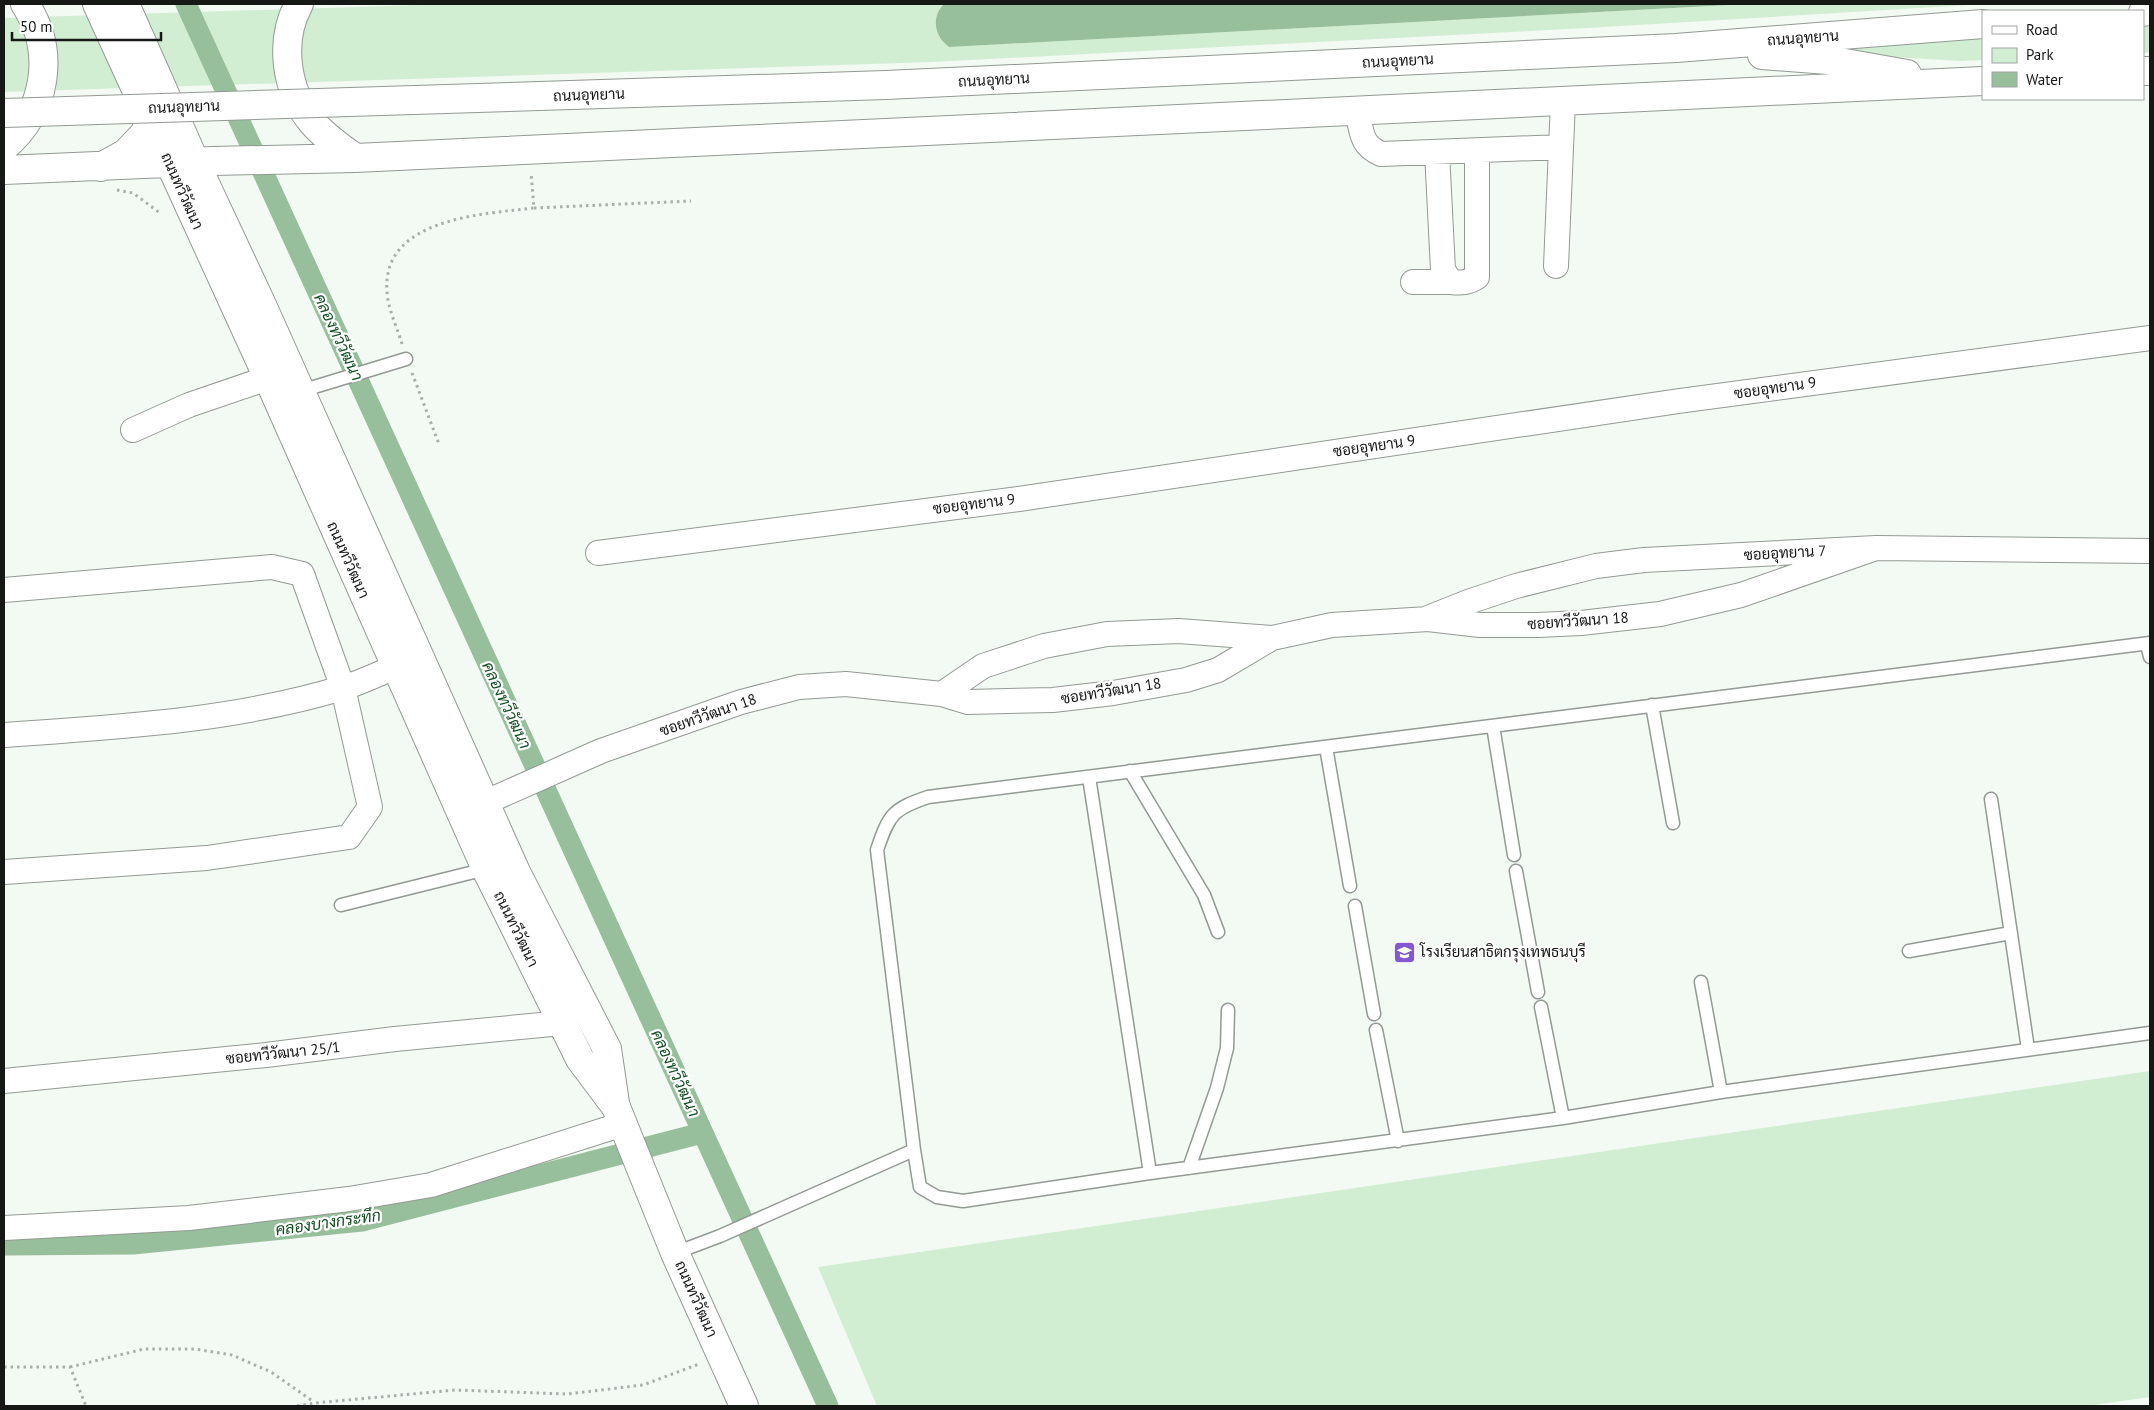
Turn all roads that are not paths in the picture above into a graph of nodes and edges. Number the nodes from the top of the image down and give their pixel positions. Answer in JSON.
{"nodes":[{"id":1,"x":25,"y":4,"type":"edge"},
{"id":2,"x":97,"y":4,"type":"edge"},
{"id":3,"x":125,"y":4,"type":"edge"},
{"id":4,"x":299,"y":4,"type":"edge"},
{"id":5,"x":1982,"y":24,"type":"edge"},
{"id":6,"x":1676,"y":48,"type":"junction"},
{"id":7,"x":1972,"y":82,"type":"edge"},
{"id":8,"x":1564,"y":101,"type":"junction"},
{"id":9,"x":1357,"y":111,"type":"junction"},
{"id":10,"x":4,"y":113,"type":"edge"},
{"id":11,"x":149,"y":117,"type":"junction"},
{"id":12,"x":4,"y":147,"type":"edge"},
{"id":13,"x":1561,"y":147,"type":"junction"},
{"id":14,"x":1477,"y":151,"type":"junction"},
{"id":15,"x":1437,"y":152,"type":"junction"},
{"id":16,"x":355,"y":158,"type":"junction"},
{"id":17,"x":193,"y":163,"type":"junction"},
{"id":18,"x":100,"y":167,"type":"junction"},
{"id":19,"x":4,"y":170,"type":"edge"},
{"id":20,"x":1556,"y":266,"type":"dead end"},
{"id":21,"x":1412,"y":282,"type":"dead end"},
{"id":22,"x":1450,"y":282,"type":"junction"},
{"id":23,"x":2150,"y":338,"type":"edge"},
{"id":24,"x":406,"y":359,"type":"road end"},
{"id":25,"x":268,"y":378,"type":"junction"},
{"id":26,"x":310,"y":388,"type":"junction"},
{"id":27,"x":132,"y":430,"type":"dead end"},
{"id":28,"x":1876,"y":548,"type":"junction"},
{"id":29,"x":2150,"y":551,"type":"edge"},
{"id":30,"x":598,"y":553,"type":"dead end"},
{"id":31,"x":4,"y":590,"type":"edge"},
{"id":32,"x":1428,"y":619,"type":"junction"},
{"id":33,"x":1272,"y":638,"type":"junction"},
{"id":34,"x":2149,"y":643,"type":"edge"},
{"id":35,"x":2150,"y":657,"type":"edge"},
{"id":36,"x":395,"y":667,"type":"junction"},
{"id":37,"x":343,"y":688,"type":"junction"},
{"id":38,"x":942,"y":694,"type":"junction"},
{"id":39,"x":1652,"y":705,"type":"junction"},
{"id":40,"x":1493,"y":726,"type":"junction"},
{"id":41,"x":4,"y":735,"type":"edge"},
{"id":42,"x":1326,"y":747,"type":"junction"},
{"id":43,"x":1130,"y":771,"type":"junction"},
{"id":44,"x":1089,"y":776,"type":"junction"},
{"id":45,"x":1991,"y":799,"type":"dead end"},
{"id":46,"x":484,"y":803,"type":"junction"},
{"id":47,"x":1673,"y":823,"type":"dead end"},
{"id":48,"x":1514,"y":855,"type":"dead end"},
{"id":49,"x":486,"y":869,"type":"junction"},
{"id":50,"x":1516,"y":871,"type":"dead end"},
{"id":51,"x":4,"y":872,"type":"edge"},
{"id":52,"x":1350,"y":886,"type":"dead end"},
{"id":53,"x":341,"y":905,"type":"dead end"},
{"id":54,"x":1355,"y":906,"type":"dead end"},
{"id":55,"x":1218,"y":932,"type":"dead end"},
{"id":56,"x":2010,"y":933,"type":"junction"},
{"id":57,"x":1909,"y":951,"type":"dead end"},
{"id":58,"x":1701,"y":982,"type":"dead end"},
{"id":59,"x":1538,"y":992,"type":"dead end"},
{"id":60,"x":1541,"y":1007,"type":"dead end"},
{"id":61,"x":1228,"y":1010,"type":"dead end"},
{"id":62,"x":1374,"y":1014,"type":"dead end"},
{"id":63,"x":562,"y":1023,"type":"junction"},
{"id":64,"x":1376,"y":1030,"type":"dead end"},
{"id":65,"x":2150,"y":1032,"type":"edge"},
{"id":66,"x":2028,"y":1049,"type":"junction"},
{"id":67,"x":4,"y":1081,"type":"edge"},
{"id":68,"x":1721,"y":1092,"type":"junction"},
{"id":69,"x":1562,"y":1118,"type":"junction"},
{"id":70,"x":627,"y":1134,"type":"junction"},
{"id":71,"x":1398,"y":1141,"type":"junction"},
{"id":72,"x":914,"y":1150,"type":"junction"},
{"id":73,"x":1189,"y":1168,"type":"junction"},
{"id":74,"x":1150,"y":1173,"type":"junction"},
{"id":75,"x":4,"y":1228,"type":"edge"},
{"id":76,"x":675,"y":1253,"type":"junction"},
{"id":77,"x":744,"y":1406,"type":"edge"}],
"edges":[{"from":1,"to":12,"type":"main road"},
{"from":2,"to":11,"type":"main road","name":"ถนนทวีวัฒนา"},
{"from":3,"to":17,"type":"main road","name":"ถนนทวีวัฒนา"},
{"from":4,"to":16,"type":"main road"},
{"from":5,"to":6,"type":"main road","name":"ถนนอุทยาน"},
{"from":6,"to":7,"type":"main road"},
{"from":6,"to":10,"type":"main road","name":"ถนนอุทยาน","bridge":true},
{"from":7,"to":8,"type":"main road"},
{"from":8,"to":9,"type":"main road"},
{"from":8,"to":13,"type":"street"},
{"from":9,"to":15,"type":"street"},
{"from":9,"to":16,"type":"main road"},
{"from":11,"to":17,"type":"main road","name":"ถนนทวีวัฒนา"},
{"from":11,"to":18,"type":"main road"},
{"from":13,"to":14,"type":"street"},
{"from":13,"to":20,"type":"street"},
{"from":14,"to":15,"type":"street"},
{"from":14,"to":22,"type":"street"},
{"from":15,"to":22,"type":"street"},
{"from":16,"to":17,"type":"main road"},
{"from":17,"to":18,"type":"main road"},
{"from":17,"to":25,"type":"main road","name":"ถนนทวีวัฒนา"},
{"from":17,"to":26,"type":"main road","name":"ถนนทวีวัฒนา"},
{"from":18,"to":19,"type":"main road"},
{"from":21,"to":22,"type":"street"},
{"from":23,"to":30,"type":"street","name":"ซอยอุทยาน 9"},
{"from":24,"to":26,"type":"lane"},
{"from":25,"to":27,"type":"street"},
{"from":25,"to":36,"type":"main road","name":"ถนนทวีวัฒนา"},
{"from":26,"to":46,"type":"main road","name":"ถนนทวีวัฒนา"},
{"from":28,"to":29,"type":"street","name":"ซอยอุทยาน 7"},
{"from":28,"to":32,"type":"street","name":"ซอยอุทยาน 7"},
{"from":28,"to":32,"type":"street","name":"ซอยทวีวัฒนา 18"},
{"from":31,"to":37,"type":"street"},
{"from":32,"to":33,"type":"street","name":"ซอยทวีวัฒนา 18"},
{"from":33,"to":38,"type":"street","name":"ซอยทวีวัฒนา 18"},
{"from":33,"to":38,"type":"street","name":"ซอยทวีวัฒนา 18"},
{"from":34,"to":35,"type":"lane"},
{"from":34,"to":39,"type":"lane"},
{"from":36,"to":37,"type":"street"},
{"from":36,"to":49,"type":"main road","name":"ถนนทวีวัฒนา"},
{"from":37,"to":41,"type":"street"},
{"from":37,"to":51,"type":"street"},
{"from":38,"to":46,"type":"street","name":"ซอยทวีวัฒนา 18"},
{"from":39,"to":40,"type":"lane"},
{"from":39,"to":47,"type":"lane"},
{"from":40,"to":42,"type":"lane"},
{"from":40,"to":48,"type":"lane"},
{"from":42,"to":43,"type":"lane"},
{"from":42,"to":52,"type":"lane"},
{"from":43,"to":44,"type":"lane"},
{"from":43,"to":55,"type":"lane"},
{"from":44,"to":72,"type":"lane"},
{"from":44,"to":74,"type":"lane"},
{"from":45,"to":56,"type":"lane"},
{"from":46,"to":70,"type":"main road","name":"ถนนทวีวัฒนา"},
{"from":49,"to":53,"type":"lane"},
{"from":49,"to":63,"type":"main road","name":"ถนนทวีวัฒนา"},
{"from":50,"to":59,"type":"lane"},
{"from":54,"to":62,"type":"lane"},
{"from":56,"to":57,"type":"lane"},
{"from":56,"to":66,"type":"lane"},
{"from":58,"to":68,"type":"lane"},
{"from":60,"to":69,"type":"lane"},
{"from":61,"to":73,"type":"lane"},
{"from":63,"to":67,"type":"street","name":"ซอยทวีวัฒนา 25/1"},
{"from":63,"to":70,"type":"main road","name":"ถนนทวีวัฒนา"},
{"from":64,"to":71,"type":"lane"},
{"from":65,"to":66,"type":"lane"},
{"from":66,"to":68,"type":"lane"},
{"from":68,"to":69,"type":"lane"},
{"from":69,"to":71,"type":"lane"},
{"from":70,"to":75,"type":"street"},
{"from":70,"to":76,"type":"main road","name":"ถนนทวีวัฒนา"},
{"from":71,"to":73,"type":"lane"},
{"from":72,"to":74,"type":"lane"},
{"from":72,"to":76,"type":"lane"},
{"from":73,"to":74,"type":"lane"},
{"from":76,"to":77,"type":"main road","name":"ถนนทวีวัฒนา"}]}
